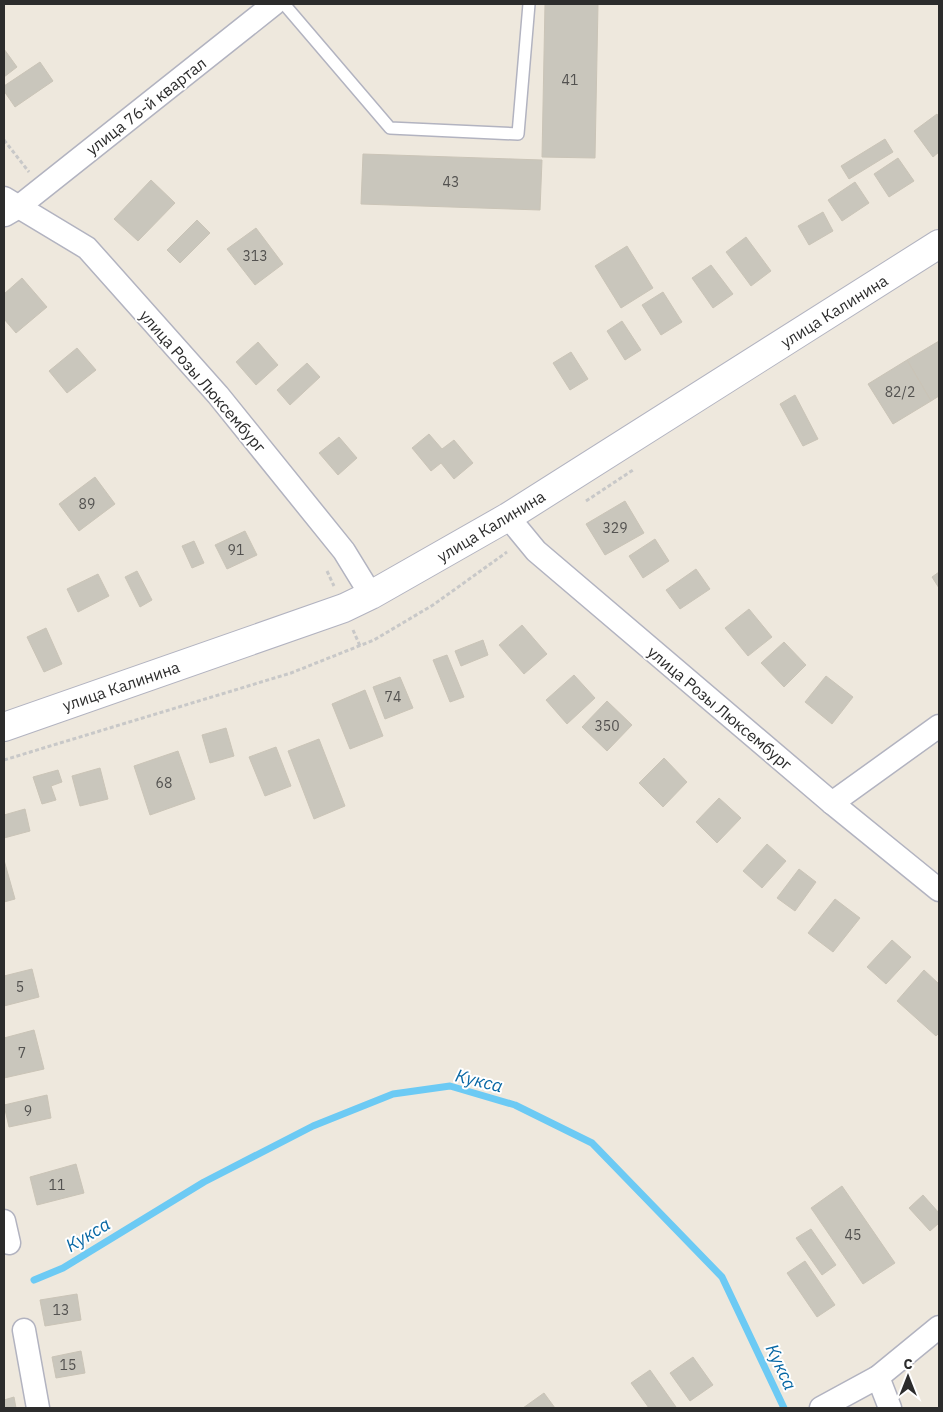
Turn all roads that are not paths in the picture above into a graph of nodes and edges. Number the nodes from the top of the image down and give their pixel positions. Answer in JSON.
{"nodes":[{"id":1,"x":274,"y":4,"type":"edge"},
{"id":2,"x":284,"y":4,"type":"edge"},
{"id":3,"x":529,"y":4,"type":"edge"},
{"id":4,"x":8,"y":207,"type":"edge"},
{"id":5,"x":939,"y":244,"type":"edge"},
{"id":6,"x":508,"y":517,"type":"junction"},
{"id":7,"x":371,"y":595,"type":"junction"},
{"id":8,"x":939,"y":726,"type":"edge"},
{"id":9,"x":4,"y":727,"type":"edge"},
{"id":10,"x":832,"y":803,"type":"junction"},
{"id":11,"x":939,"y":890,"type":"edge"},
{"id":12,"x":939,"y":1327,"type":"edge"},
{"id":13,"x":24,"y":1330,"type":"dead end"},
{"id":14,"x":878,"y":1378,"type":"junction"},
{"id":15,"x":38,"y":1408,"type":"edge"},
{"id":16,"x":822,"y":1408,"type":"edge"},
{"id":17,"x":890,"y":1408,"type":"edge"}],
"edges":[{"from":1,"to":4,"type":"street","name":"улица 76-й квартал"},
{"from":2,"to":3,"type":"lane"},
{"from":4,"to":7,"type":"street","name":"улица Розы Люксембург"},
{"from":5,"to":6,"type":"street","name":"улица Калинина"},
{"from":6,"to":7,"type":"street","name":"улица Калинина"},
{"from":6,"to":10,"type":"street","name":"улица Розы Люксембург"},
{"from":7,"to":9,"type":"street","name":"улица Калинина"},
{"from":8,"to":10,"type":"street"},
{"from":10,"to":11,"type":"street","name":"улица Розы Люксембург"},
{"from":12,"to":14,"type":"street"},
{"from":13,"to":15,"type":"street"},
{"from":14,"to":16,"type":"street"},
{"from":14,"to":17,"type":"street"}]}
